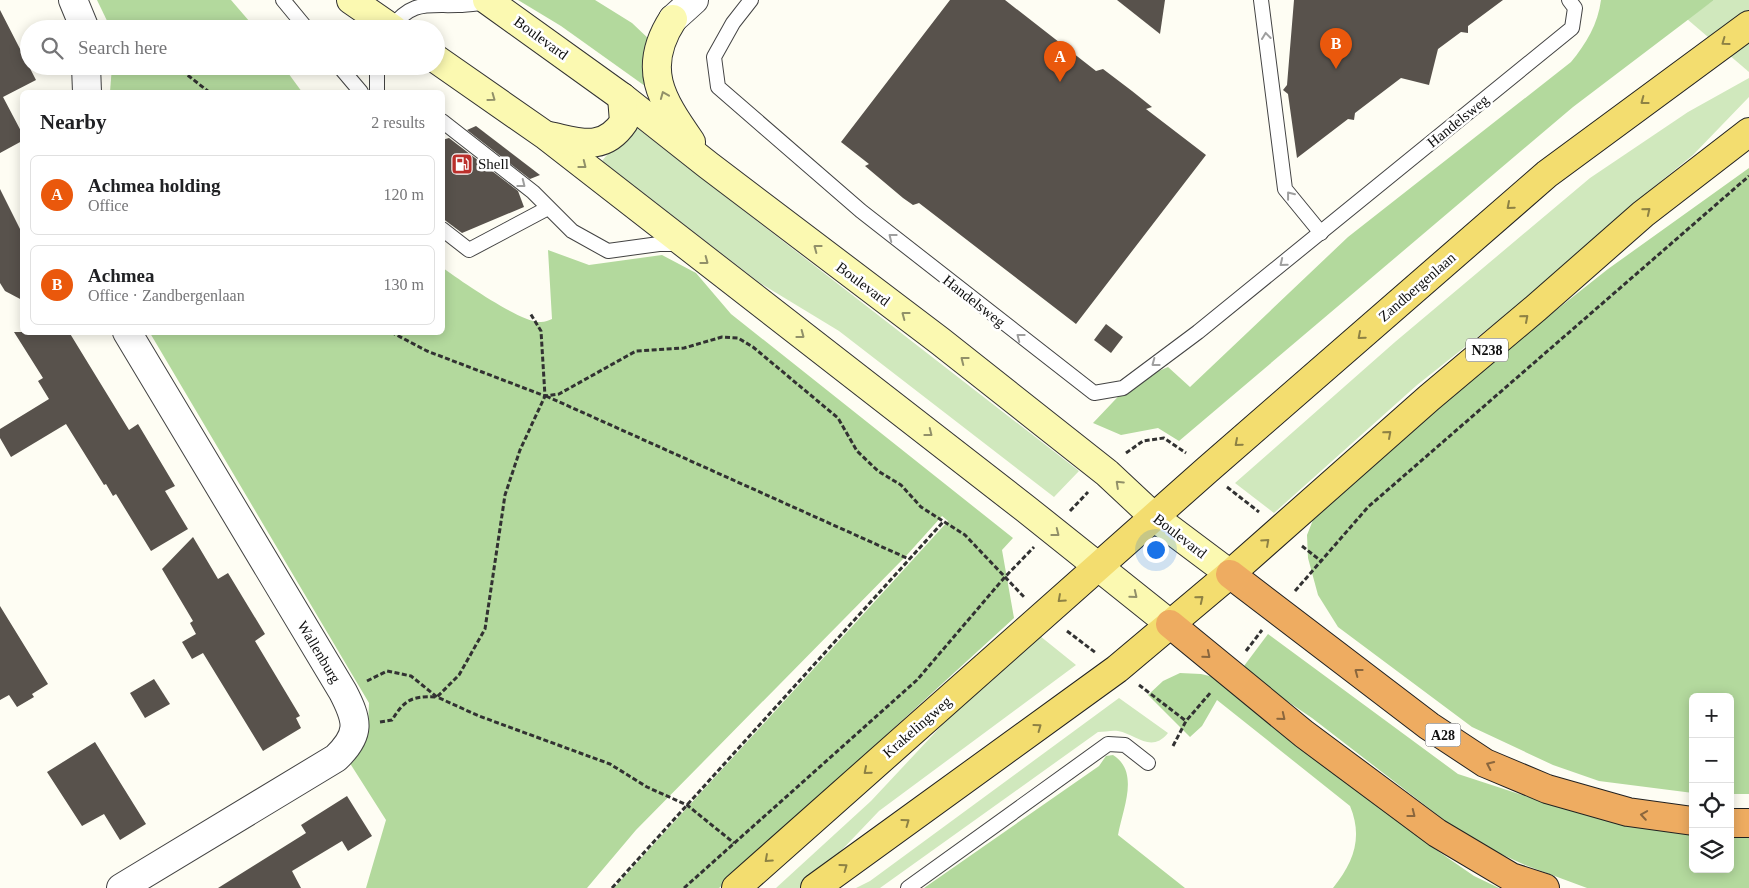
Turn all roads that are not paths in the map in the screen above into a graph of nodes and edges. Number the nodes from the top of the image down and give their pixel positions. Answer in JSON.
{"nodes":[{"id":1,"x":73,"y":0,"type":"edge"},
{"id":2,"x":283,"y":0,"type":"edge"},
{"id":3,"x":351,"y":0,"type":"edge"},
{"id":4,"x":694,"y":0,"type":"edge"},
{"id":5,"x":751,"y":0,"type":"edge"},
{"id":6,"x":1261,"y":0,"type":"edge"},
{"id":7,"x":1569,"y":0,"type":"edge"},
{"id":8,"x":488,"y":1,"type":"edge"},
{"id":9,"x":81,"y":20,"type":"edge"},
{"id":10,"x":300,"y":20,"type":"edge"},
{"id":11,"x":380,"y":20,"type":"edge"},
{"id":12,"x":400,"y":20,"type":"edge"},
{"id":13,"x":673,"y":20,"type":"joint"},
{"id":14,"x":1749,"y":24,"type":"edge"},
{"id":15,"x":445,"y":64,"type":"edge"},
{"id":16,"x":86,"y":75,"type":"edge"},
{"id":17,"x":347,"y":75,"type":"edge"},
{"id":18,"x":377,"y":75,"type":"edge"},
{"id":19,"x":87,"y":90,"type":"edge"},
{"id":20,"x":359,"y":90,"type":"edge"},
{"id":21,"x":377,"y":90,"type":"edge"},
{"id":22,"x":622,"y":96,"type":"junction"},
{"id":23,"x":445,"y":123,"type":"edge"},
{"id":24,"x":1749,"y":132,"type":"edge"},
{"id":25,"x":545,"y":135,"type":"junction"},
{"id":26,"x":708,"y":166,"type":"junction"},
{"id":27,"x":548,"y":208,"type":"junction"},
{"id":28,"x":445,"y":232,"type":"edge"},
{"id":29,"x":1321,"y":233,"type":"junction"},
{"id":30,"x":683,"y":244,"type":"junction"},
{"id":31,"x":129,"y":335,"type":"edge"},
{"id":32,"x":1154,"y":517,"type":"junction"},
{"id":33,"x":1098,"y":566,"type":"junction"},
{"id":34,"x":1230,"y":574,"type":"junction"},
{"id":35,"x":1170,"y":624,"type":"junction"},
{"id":36,"x":1148,"y":763,"type":"dead end"},
{"id":37,"x":1689,"y":820,"type":"edge"},
{"id":38,"x":1734,"y":823,"type":"edge"},
{"id":39,"x":1749,"y":823,"type":"edge"},
{"id":40,"x":122,"y":888,"type":"edge"},
{"id":41,"x":737,"y":888,"type":"edge"},
{"id":42,"x":815,"y":888,"type":"edge"},
{"id":43,"x":908,"y":888,"type":"edge"},
{"id":44,"x":1545,"y":888,"type":"edge"}],
"edges":[{"from":1,"to":9,"type":"street"},
{"from":2,"to":10,"type":"lane"},
{"from":3,"to":11,"type":"main road","name":"Boulevard"},
{"from":4,"to":13,"type":"street"},
{"from":29,"to":5,"type":"lane","name":"Handelsweg","one_way":true},
{"from":29,"to":6,"type":"lane","one_way":true},
{"from":7,"to":29,"type":"lane","name":"Handelsweg"},
{"from":8,"to":12,"type":"lane","name":"Boulevard"},
{"from":8,"to":22,"type":"main road","name":"Boulevard"},
{"from":26,"to":13,"type":"main road","one_way":true},
{"from":14,"to":32,"type":"main road","name":"Zandbergenlaan","one_way":true},
{"from":15,"to":25,"type":"main road","one_way":true},
{"from":16,"to":19,"type":"street"},
{"from":17,"to":20,"type":"lane"},
{"from":18,"to":21,"type":"lane"},
{"from":22,"to":25,"type":"main road"},
{"from":22,"to":26,"type":"main road","name":"Boulevard"},
{"from":23,"to":27,"type":"lane","one_way":true},
{"from":34,"to":24,"type":"main road","number":"N238","one_way":true},
{"from":25,"to":30,"type":"main road","one_way":true},
{"from":32,"to":26,"type":"main road","name":"Boulevard","one_way":true},
{"from":27,"to":28,"type":"lane"},
{"from":27,"to":30,"type":"lane"},
{"from":30,"to":33,"type":"main road","one_way":true},
{"from":31,"to":40,"type":"street","name":"Wallenburg"},
{"from":32,"to":33,"type":"main road","name":"Zandbergenlaan"},
{"from":32,"to":34,"type":"main road","name":"Boulevard"},
{"from":33,"to":35,"type":"main road","one_way":true},
{"from":33,"to":41,"type":"main road","name":"Krakelingweg","one_way":true},
{"from":35,"to":34,"type":"main road","number":"N238","one_way":true},
{"from":37,"to":34,"type":"highway","number":"A28","one_way":true},
{"from":42,"to":35,"type":"main road","one_way":true},
{"from":35,"to":44,"type":"highway","one_way":true},
{"from":36,"to":43,"type":"lane"},
{"from":38,"to":39,"type":"highway"}]}
